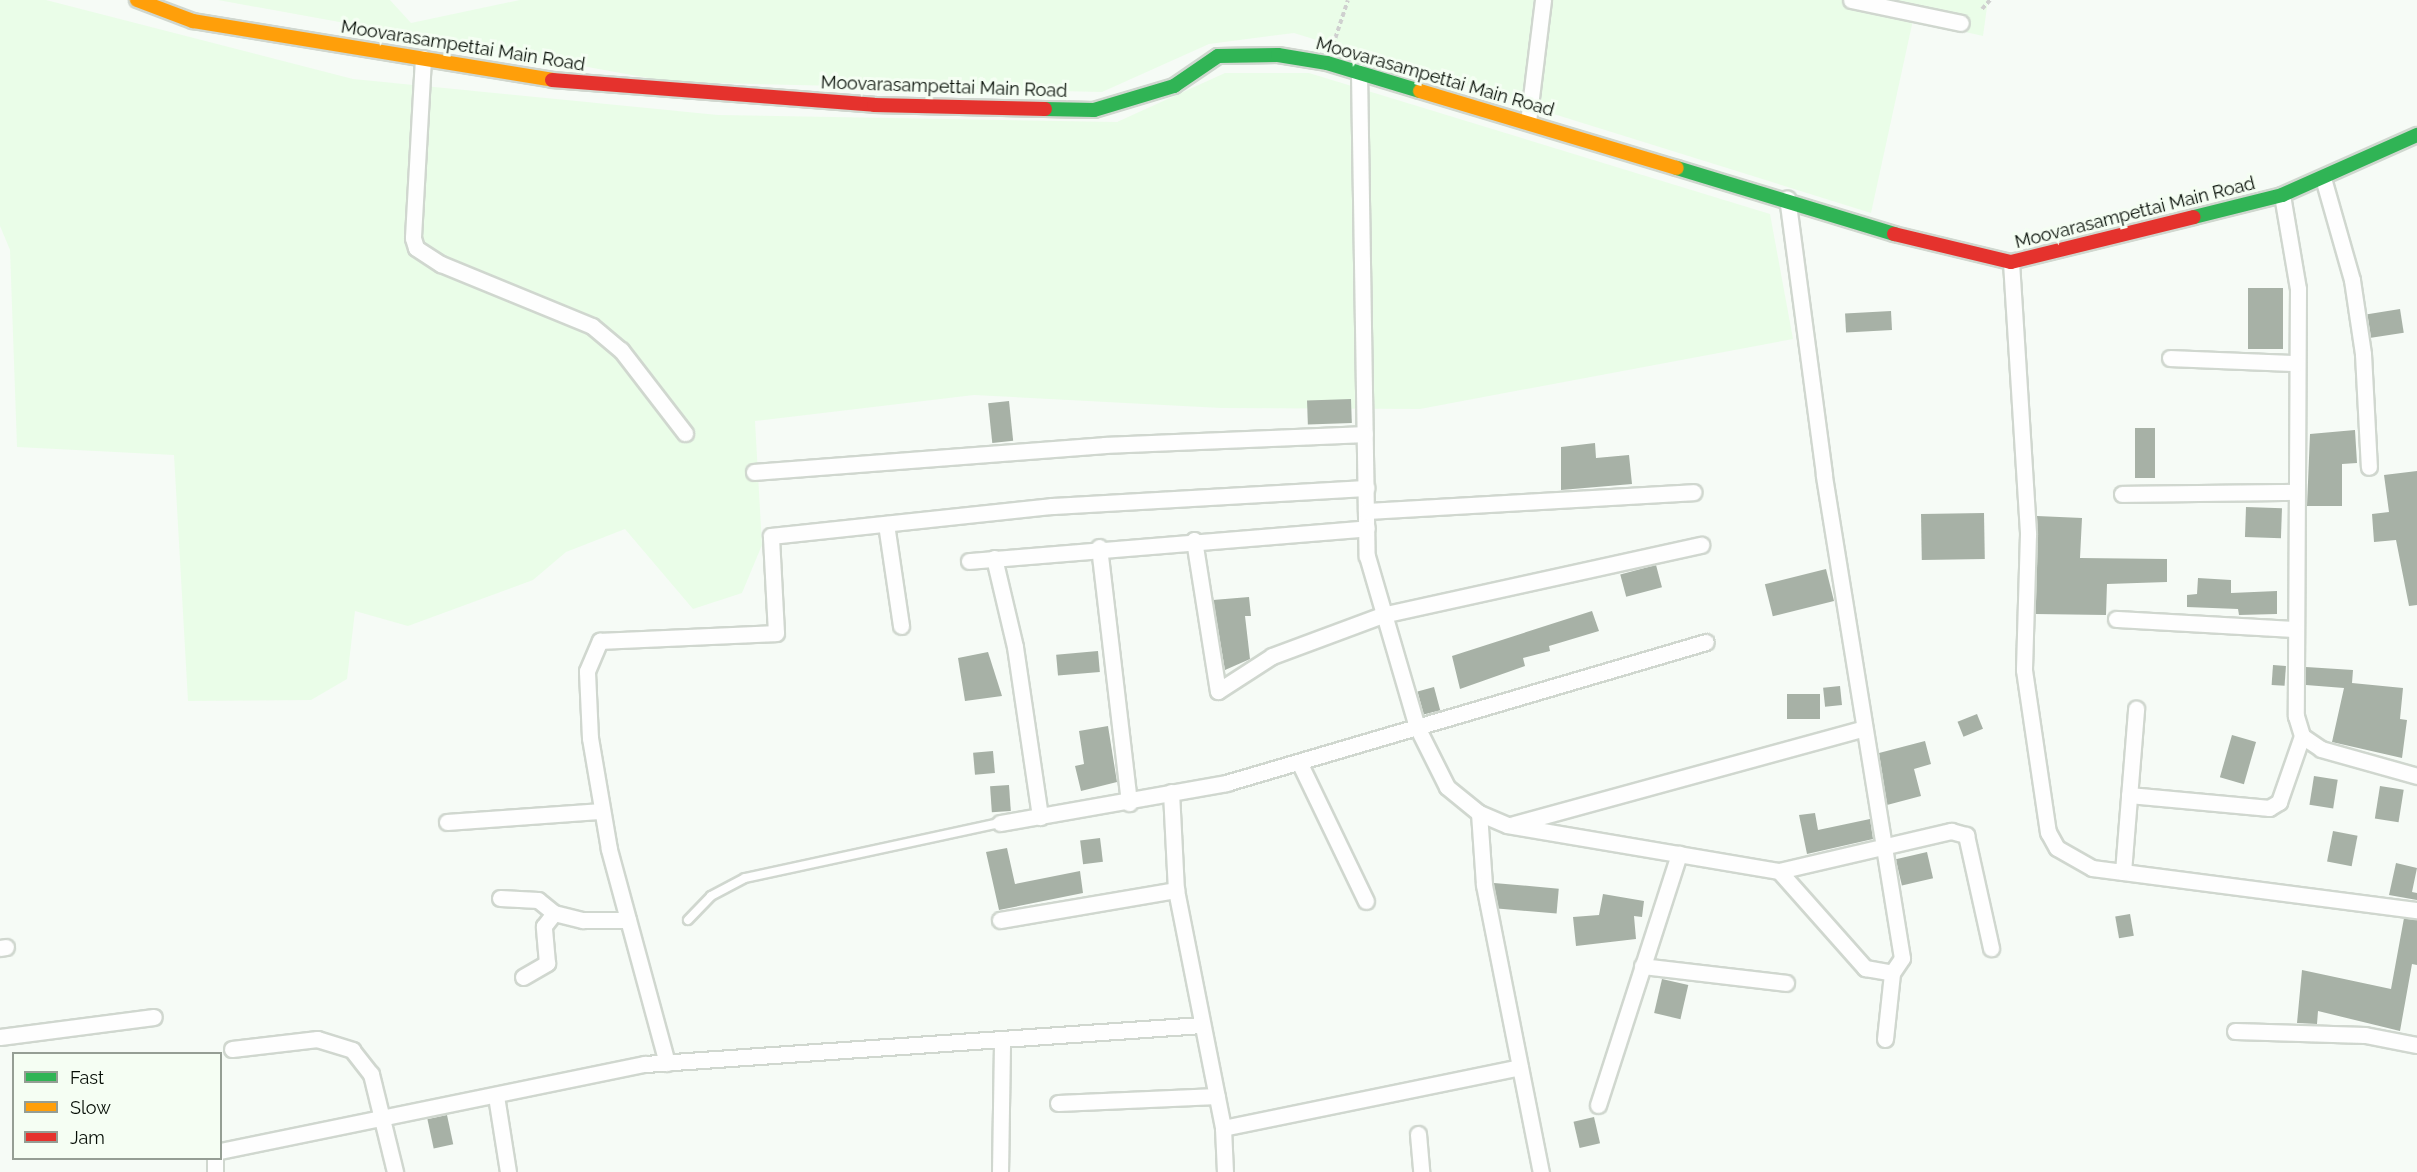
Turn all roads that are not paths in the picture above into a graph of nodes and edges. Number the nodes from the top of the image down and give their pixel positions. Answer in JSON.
{"nodes":[{"id":1,"x":137,"y":0,"type":"edge"},
{"id":2,"x":1543,"y":0,"type":"edge"},
{"id":3,"x":1851,"y":0,"type":"edge"},
{"id":4,"x":1961,"y":23,"type":"dead end"},
{"id":5,"x":423,"y":58,"type":"junction"},
{"id":6,"x":1359,"y":72,"type":"junction"},
{"id":7,"x":1528,"y":122,"type":"junction"},
{"id":8,"x":2417,"y":135,"type":"edge"},
{"id":9,"x":2323,"y":178,"type":"junction"},
{"id":10,"x":2282,"y":195,"type":"junction"},
{"id":11,"x":1787,"y":198,"type":"junction"},
{"id":12,"x":2011,"y":262,"type":"junction"},
{"id":13,"x":2170,"y":358,"type":"dead end"},
{"id":14,"x":2297,"y":363,"type":"junction"},
{"id":15,"x":685,"y":433,"type":"dead end"},
{"id":16,"x":1365,"y":434,"type":"junction"},
{"id":17,"x":2368,"y":467,"type":"dead end"},
{"id":18,"x":754,"y":472,"type":"dead end"},
{"id":19,"x":1366,"y":488,"type":"junction"},
{"id":20,"x":1693,"y":492,"type":"dead end"},
{"id":21,"x":2296,"y":492,"type":"junction"},
{"id":22,"x":2122,"y":494,"type":"dead end"},
{"id":23,"x":1366,"y":511,"type":"junction"},
{"id":24,"x":886,"y":524,"type":"junction"},
{"id":25,"x":1367,"y":528,"type":"junction"},
{"id":26,"x":1194,"y":540,"type":"junction"},
{"id":27,"x":1701,"y":545,"type":"dead end"},
{"id":28,"x":1099,"y":547,"type":"junction"},
{"id":29,"x":994,"y":558,"type":"junction"},
{"id":30,"x":969,"y":561,"type":"dead end"},
{"id":31,"x":1382,"y":615,"type":"junction"},
{"id":32,"x":2116,"y":619,"type":"dead end"},
{"id":33,"x":901,"y":626,"type":"dead end"},
{"id":34,"x":2295,"y":629,"type":"junction"},
{"id":35,"x":1706,"y":642,"type":"dead end"},
{"id":36,"x":2136,"y":709,"type":"dead end"},
{"id":37,"x":1417,"y":727,"type":"junction"},
{"id":38,"x":1864,"y":728,"type":"junction"},
{"id":39,"x":2302,"y":736,"type":"junction"},
{"id":40,"x":1300,"y":764,"type":"junction"},
{"id":41,"x":2417,"y":776,"type":"edge"},
{"id":42,"x":1171,"y":792,"type":"junction"},
{"id":43,"x":2129,"y":795,"type":"junction"},
{"id":44,"x":1129,"y":803,"type":"junction"},
{"id":45,"x":602,"y":811,"type":"junction"},
{"id":46,"x":1479,"y":813,"type":"junction"},
{"id":47,"x":1040,"y":817,"type":"junction"},
{"id":48,"x":447,"y":822,"type":"dead end"},
{"id":49,"x":1000,"y":823,"type":"joint"},
{"id":50,"x":1507,"y":825,"type":"junction"},
{"id":51,"x":1882,"y":848,"type":"junction"},
{"id":52,"x":1679,"y":854,"type":"junction"},
{"id":53,"x":1779,"y":871,"type":"junction"},
{"id":54,"x":2123,"y":872,"type":"junction"},
{"id":55,"x":1176,"y":890,"type":"junction"},
{"id":56,"x":500,"y":898,"type":"dead end"},
{"id":57,"x":1366,"y":901,"type":"dead end"},
{"id":58,"x":2417,"y":910,"type":"edge"},
{"id":59,"x":554,"y":913,"type":"junction"},
{"id":60,"x":628,"y":920,"type":"junction"},
{"id":61,"x":688,"y":920,"type":"dead end"},
{"id":62,"x":1000,"y":920,"type":"dead end"},
{"id":63,"x":1991,"y":948,"type":"dead end"},
{"id":64,"x":1642,"y":966,"type":"junction"},
{"id":65,"x":1892,"y":974,"type":"junction"},
{"id":66,"x":523,"y":977,"type":"dead end"},
{"id":67,"x":1786,"y":983,"type":"dead end"},
{"id":68,"x":154,"y":1017,"type":"dead end"},
{"id":69,"x":1201,"y":1025,"type":"junction"},
{"id":70,"x":2235,"y":1031,"type":"dead end"},
{"id":71,"x":0,"y":1037,"type":"edge"},
{"id":72,"x":1885,"y":1039,"type":"dead end"},
{"id":73,"x":1002,"y":1041,"type":"junction"},
{"id":74,"x":2417,"y":1045,"type":"edge"},
{"id":75,"x":232,"y":1048,"type":"dead end"},
{"id":76,"x":667,"y":1063,"type":"junction"},
{"id":77,"x":1520,"y":1067,"type":"junction"},
{"id":78,"x":496,"y":1096,"type":"junction"},
{"id":79,"x":1217,"y":1096,"type":"junction"},
{"id":80,"x":1058,"y":1103,"type":"dead end"},
{"id":81,"x":1598,"y":1105,"type":"dead end"},
{"id":82,"x":384,"y":1118,"type":"junction"},
{"id":83,"x":1223,"y":1128,"type":"junction"},
{"id":84,"x":1418,"y":1134,"type":"dead end"},
{"id":85,"x":222,"y":1151,"type":"edge"},
{"id":86,"x":395,"y":1172,"type":"edge"},
{"id":87,"x":508,"y":1172,"type":"edge"},
{"id":88,"x":1000,"y":1172,"type":"edge"},
{"id":89,"x":1225,"y":1172,"type":"edge"},
{"id":90,"x":1421,"y":1172,"type":"edge"},
{"id":91,"x":1541,"y":1172,"type":"edge"}],
"edges":[{"from":1,"to":5,"type":"street","name":"Moovarasampettai Main Road"},
{"from":2,"to":7,"type":"street"},
{"from":3,"to":4,"type":"street"},
{"from":5,"to":6,"type":"street","name":"Moovarasampettai Main Road"},
{"from":5,"to":15,"type":"street"},
{"from":6,"to":7,"type":"street","name":"Moovarasampettai Main Road"},
{"from":6,"to":16,"type":"street"},
{"from":7,"to":11,"type":"street","name":"Moovarasampettai Main Road"},
{"from":8,"to":9,"type":"street","name":"Moovarasampettai Main Road"},
{"from":9,"to":10,"type":"street","name":"Moovarasampettai Main Road"},
{"from":9,"to":17,"type":"street"},
{"from":10,"to":12,"type":"street","name":"Moovarasampettai Main Road"},
{"from":10,"to":14,"type":"street"},
{"from":11,"to":12,"type":"street","name":"Moovarasampettai Main Road"},
{"from":11,"to":38,"type":"street"},
{"from":12,"to":54,"type":"street"},
{"from":13,"to":14,"type":"street"},
{"from":14,"to":21,"type":"street"},
{"from":16,"to":18,"type":"street"},
{"from":16,"to":19,"type":"street"},
{"from":19,"to":23,"type":"street"},
{"from":19,"to":24,"type":"street"},
{"from":20,"to":23,"type":"street"},
{"from":21,"to":22,"type":"street"},
{"from":21,"to":34,"type":"street"},
{"from":23,"to":25,"type":"street"},
{"from":24,"to":33,"type":"street"},
{"from":24,"to":45,"type":"street"},
{"from":25,"to":26,"type":"street"},
{"from":25,"to":31,"type":"street"},
{"from":26,"to":28,"type":"street"},
{"from":26,"to":31,"type":"street"},
{"from":27,"to":31,"type":"street"},
{"from":28,"to":29,"type":"street"},
{"from":28,"to":44,"type":"street"},
{"from":29,"to":30,"type":"street"},
{"from":29,"to":47,"type":"street"},
{"from":31,"to":37,"type":"street"},
{"from":32,"to":34,"type":"street"},
{"from":34,"to":39,"type":"street"},
{"from":35,"to":37,"type":"street"},
{"from":36,"to":43,"type":"street"},
{"from":37,"to":40,"type":"street"},
{"from":37,"to":46,"type":"street"},
{"from":38,"to":50,"type":"street"},
{"from":38,"to":51,"type":"street"},
{"from":39,"to":41,"type":"street"},
{"from":39,"to":43,"type":"street"},
{"from":40,"to":42,"type":"street"},
{"from":40,"to":57,"type":"street"},
{"from":42,"to":44,"type":"street"},
{"from":42,"to":55,"type":"street"},
{"from":43,"to":54,"type":"street"},
{"from":44,"to":47,"type":"street"},
{"from":45,"to":48,"type":"street"},
{"from":45,"to":60,"type":"street"},
{"from":46,"to":50,"type":"street"},
{"from":46,"to":77,"type":"street"},
{"from":47,"to":49,"type":"street"},
{"from":49,"to":61,"type":"lane"},
{"from":50,"to":52,"type":"street"},
{"from":51,"to":53,"type":"street"},
{"from":51,"to":63,"type":"street"},
{"from":51,"to":65,"type":"street"},
{"from":52,"to":53,"type":"street"},
{"from":52,"to":64,"type":"street"},
{"from":53,"to":65,"type":"street"},
{"from":54,"to":58,"type":"street"},
{"from":55,"to":62,"type":"street"},
{"from":55,"to":69,"type":"street"},
{"from":56,"to":59,"type":"street"},
{"from":59,"to":60,"type":"street"},
{"from":59,"to":66,"type":"street"},
{"from":60,"to":76,"type":"street"},
{"from":64,"to":67,"type":"street"},
{"from":64,"to":81,"type":"street"},
{"from":65,"to":72,"type":"street"},
{"from":68,"to":71,"type":"street"},
{"from":69,"to":73,"type":"street"},
{"from":69,"to":79,"type":"street"},
{"from":70,"to":74,"type":"street"},
{"from":73,"to":76,"type":"street"},
{"from":73,"to":88,"type":"street"},
{"from":75,"to":82,"type":"street"},
{"from":76,"to":78,"type":"street"},
{"from":77,"to":83,"type":"street"},
{"from":77,"to":91,"type":"street"},
{"from":78,"to":82,"type":"street"},
{"from":78,"to":87,"type":"street"},
{"from":79,"to":80,"type":"street"},
{"from":79,"to":83,"type":"street"},
{"from":82,"to":85,"type":"street"},
{"from":82,"to":86,"type":"street"},
{"from":83,"to":89,"type":"street"},
{"from":84,"to":90,"type":"street"}]}
